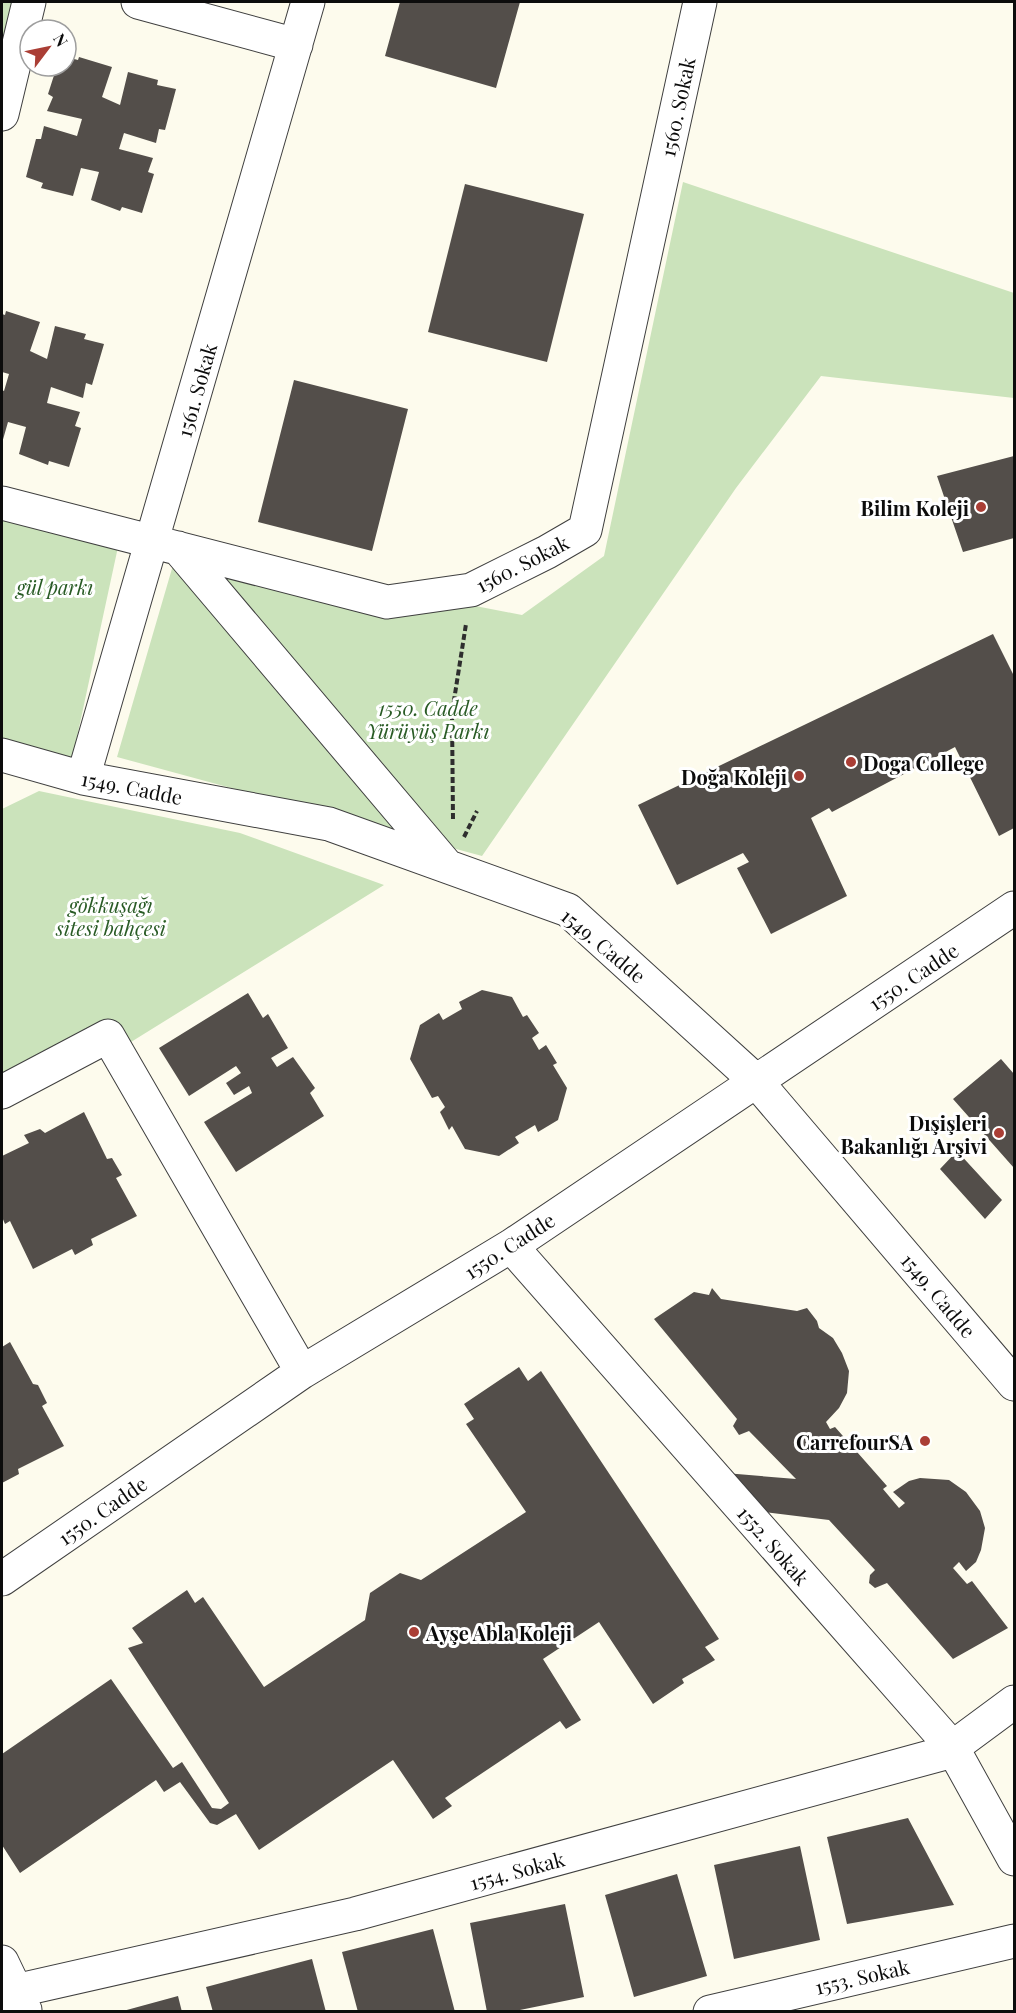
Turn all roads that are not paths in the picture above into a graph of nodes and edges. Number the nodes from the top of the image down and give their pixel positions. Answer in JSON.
{"nodes":[{"id":1,"x":29,"y":2,"type":"edge"},
{"id":2,"x":138,"y":2,"type":"edge"},
{"id":3,"x":308,"y":2,"type":"edge"},
{"id":4,"x":700,"y":2,"type":"edge"},
{"id":5,"x":296,"y":45,"type":"junction"},
{"id":6,"x":2,"y":114,"type":"edge"},
{"id":7,"x":2,"y":503,"type":"edge"},
{"id":8,"x":164,"y":545,"type":"junction"},
{"id":9,"x":2,"y":754,"type":"edge"},
{"id":10,"x":83,"y":778,"type":"junction"},
{"id":11,"x":448,"y":867,"type":"junction"},
{"id":12,"x":1014,"y":908,"type":"edge"},
{"id":13,"x":756,"y":1081,"type":"junction"},
{"id":14,"x":2,"y":1092,"type":"edge"},
{"id":15,"x":510,"y":1246,"type":"junction"},
{"id":16,"x":303,"y":1372,"type":"junction"},
{"id":17,"x":1014,"y":1384,"type":"edge"},
{"id":18,"x":2,"y":1579,"type":"edge"},
{"id":19,"x":1014,"y":1702,"type":"edge"},
{"id":20,"x":952,"y":1748,"type":"junction"},
{"id":21,"x":1014,"y":1859,"type":"edge"},
{"id":22,"x":1014,"y":1941,"type":"edge"},
{"id":23,"x":2,"y":1962,"type":"edge"},
{"id":24,"x":14,"y":1999,"type":"edge"},
{"id":25,"x":710,"y":2012,"type":"edge"}],
"edges":[{"from":1,"to":6,"type":"street"},
{"from":2,"to":5,"type":"street"},
{"from":3,"to":5,"type":"street","name":"1561. Sokak"},
{"from":4,"to":8,"type":"street","name":"1560. Sokak"},
{"from":5,"to":8,"type":"street","name":"1561. Sokak"},
{"from":7,"to":8,"type":"street","name":"1560. Sokak"},
{"from":8,"to":10,"type":"street","name":"1561. Sokak"},
{"from":8,"to":11,"type":"street"},
{"from":9,"to":10,"type":"street","name":"1549. Cadde"},
{"from":10,"to":11,"type":"street","name":"1549. Cadde"},
{"from":11,"to":13,"type":"street","name":"1549. Cadde"},
{"from":12,"to":13,"type":"street","name":"1550. Cadde"},
{"from":13,"to":15,"type":"street","name":"1550. Cadde"},
{"from":13,"to":17,"type":"street","name":"1549. Cadde"},
{"from":14,"to":16,"type":"street"},
{"from":15,"to":16,"type":"street","name":"1550. Cadde"},
{"from":15,"to":20,"type":"street","name":"1552. Sokak"},
{"from":16,"to":18,"type":"street","name":"1550. Cadde"},
{"from":19,"to":20,"type":"street","name":"1554. Sokak"},
{"from":20,"to":21,"type":"street","name":"1552. Sokak"},
{"from":20,"to":24,"type":"street","name":"1554. Sokak"},
{"from":22,"to":25,"type":"street","name":"1553. Sokak"},
{"from":23,"to":24,"type":"street"}]}
